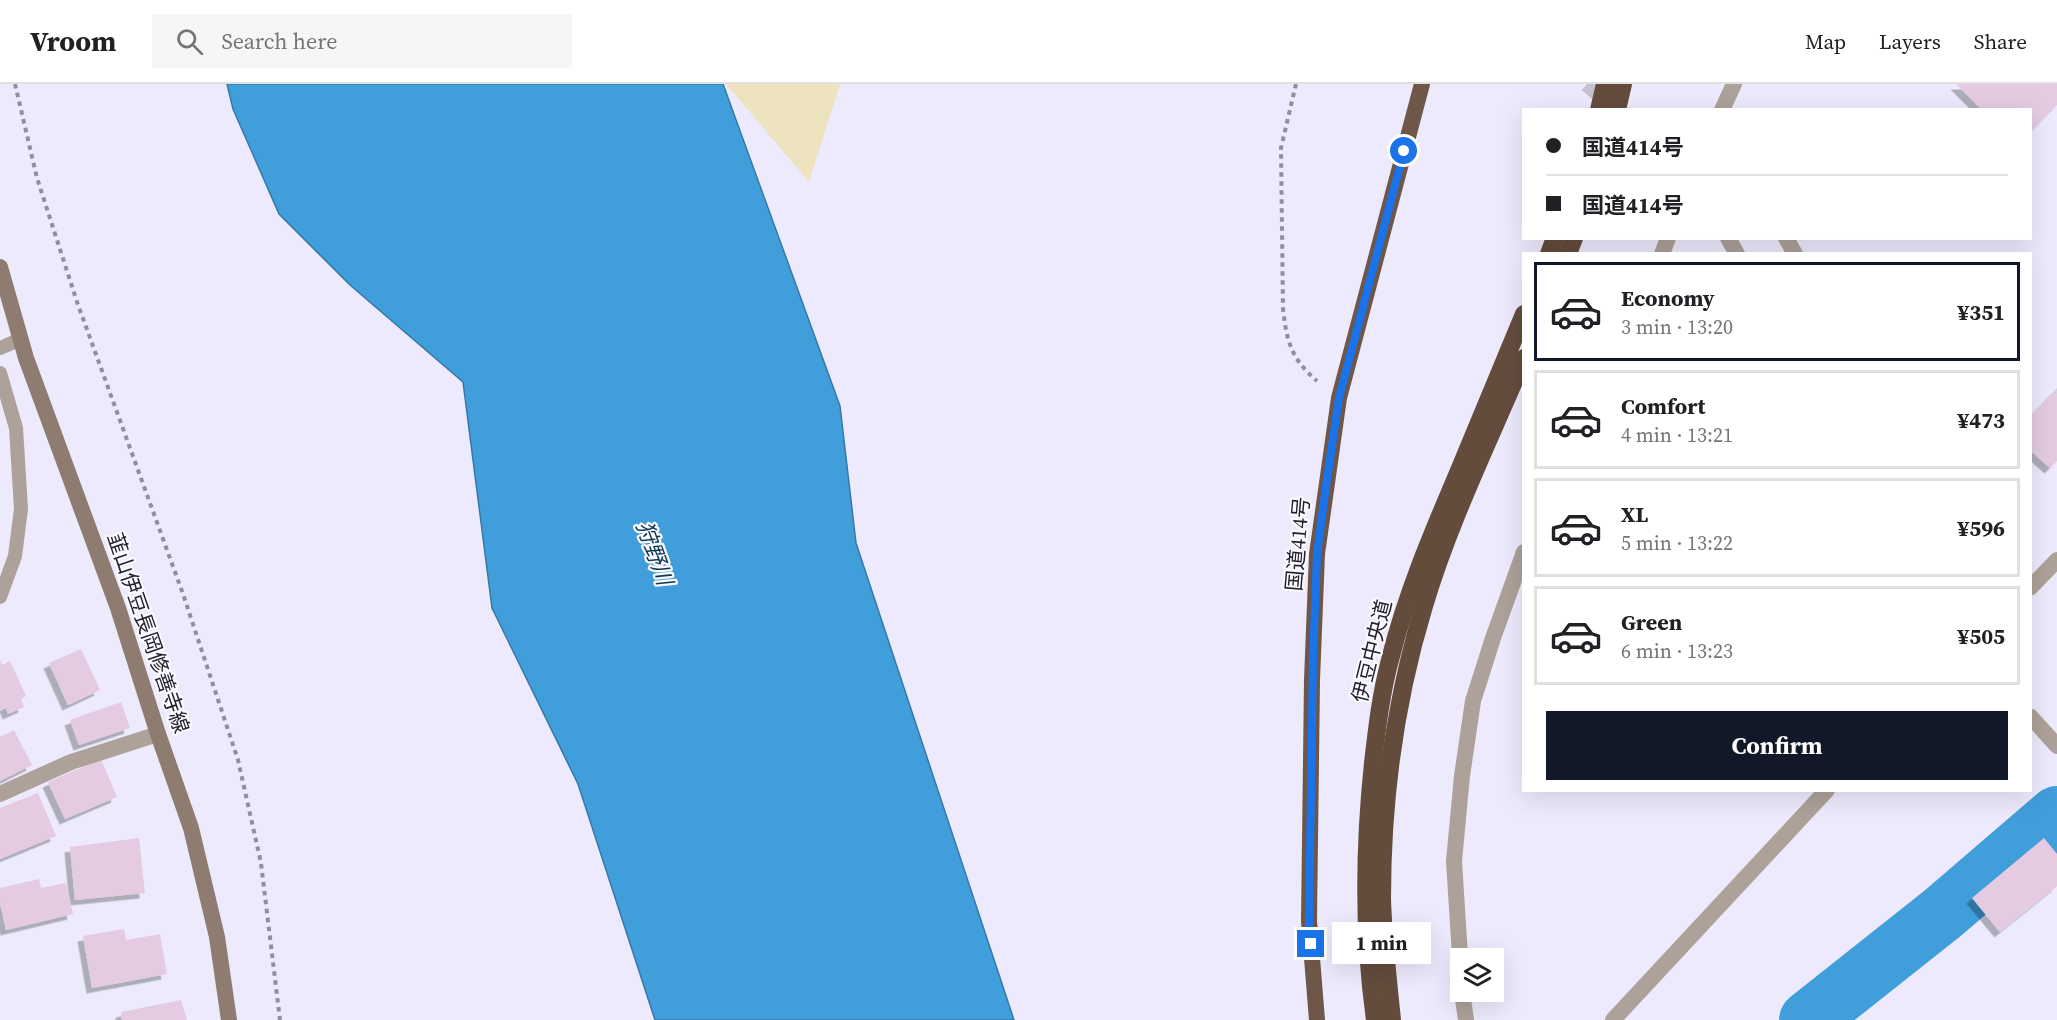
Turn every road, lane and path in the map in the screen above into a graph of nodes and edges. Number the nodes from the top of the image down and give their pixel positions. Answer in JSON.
{"nodes":[{"id":1,"x":15,"y":84,"type":"edge"},
{"id":2,"x":1296,"y":84,"type":"edge"},
{"id":3,"x":1422,"y":84,"type":"edge"},
{"id":4,"x":1605,"y":84,"type":"edge"},
{"id":5,"x":1623,"y":84,"type":"edge"},
{"id":6,"x":1734,"y":84,"type":"edge"},
{"id":7,"x":1599,"y":108,"type":"edge"},
{"id":8,"x":1617,"y":108,"type":"edge"},
{"id":9,"x":1723,"y":108,"type":"edge"},
{"id":10,"x":0,"y":267,"type":"edge"},
{"id":11,"x":1522,"y":319,"type":"edge"},
{"id":12,"x":21,"y":339,"type":"junction"},
{"id":13,"x":0,"y":348,"type":"edge"},
{"id":14,"x":1522,"y":362,"type":"edge"},
{"id":15,"x":0,"y":373,"type":"edge"},
{"id":16,"x":1339,"y":398,"type":"junction"},
{"id":17,"x":1522,"y":558,"type":"edge"},
{"id":18,"x":2057,"y":560,"type":"edge"},
{"id":19,"x":2032,"y":587,"type":"edge"},
{"id":20,"x":0,"y":597,"type":"edge"},
{"id":21,"x":2032,"y":718,"type":"edge"},
{"id":22,"x":158,"y":734,"type":"junction"},
{"id":23,"x":2057,"y":746,"type":"edge"},
{"id":24,"x":1825,"y":792,"type":"edge"},
{"id":25,"x":0,"y":794,"type":"edge"},
{"id":26,"x":1459,"y":948,"type":"edge"},
{"id":27,"x":1463,"y":1002,"type":"edge"},
{"id":28,"x":229,"y":1020,"type":"edge"},
{"id":29,"x":280,"y":1020,"type":"edge"},
{"id":30,"x":1317,"y":1020,"type":"edge"},
{"id":31,"x":1374,"y":1020,"type":"edge"},
{"id":32,"x":1392,"y":1020,"type":"edge"},
{"id":33,"x":1466,"y":1020,"type":"edge"},
{"id":34,"x":1613,"y":1020,"type":"edge"}],
"edges":[{"from":1,"to":29,"type":"path"},
{"from":2,"to":16,"type":"path"},
{"from":3,"to":16,"type":"highway","name":"国道414号"},
{"from":4,"to":7,"type":"highway"},
{"from":5,"to":8,"type":"highway"},
{"from":6,"to":9,"type":"street"},
{"from":10,"to":12,"type":"main road","name":"韮山伊豆長岡修善寺線"},
{"from":11,"to":31,"type":"highway","name":"伊豆中央道"},
{"from":12,"to":13,"type":"lane"},
{"from":12,"to":22,"type":"main road","name":"韮山伊豆長岡修善寺線"},
{"from":14,"to":32,"type":"highway","name":"伊豆中央道"},
{"from":15,"to":20,"type":"lane"},
{"from":16,"to":30,"type":"highway","name":"国道414号"},
{"from":17,"to":26,"type":"street"},
{"from":18,"to":19,"type":"street"},
{"from":21,"to":23,"type":"street"},
{"from":22,"to":25,"type":"street"},
{"from":22,"to":28,"type":"main road","name":"韮山伊豆長岡修善寺線"},
{"from":24,"to":34,"type":"street"},
{"from":27,"to":33,"type":"street"}]}
